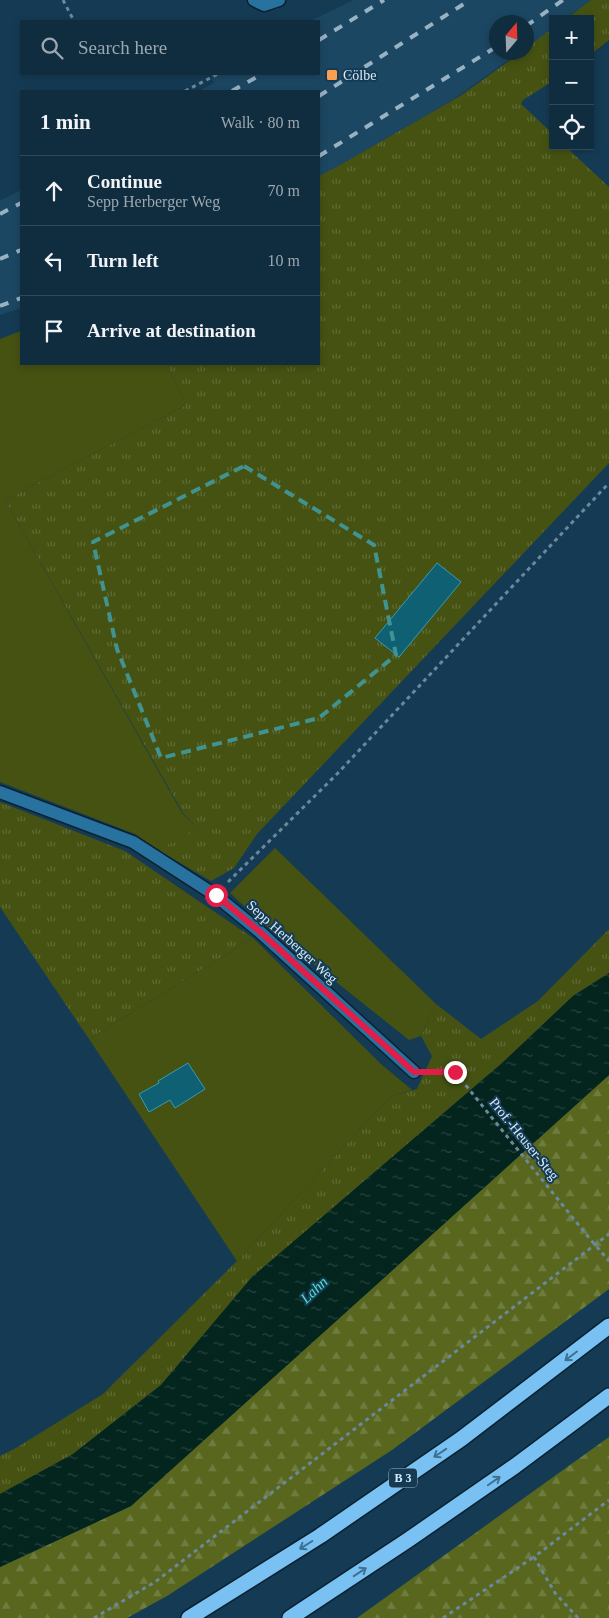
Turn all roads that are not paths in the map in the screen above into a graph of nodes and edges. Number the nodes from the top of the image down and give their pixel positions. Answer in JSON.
{"nodes":[{"id":1,"x":254,"y":0,"type":"edge"},
{"id":2,"x":279,"y":0,"type":"edge"},
{"id":3,"x":0,"y":792,"type":"edge"},
{"id":4,"x":414,"y":1072,"type":"road end"},
{"id":5,"x":609,"y":1326,"type":"edge"},
{"id":6,"x":609,"y":1396,"type":"edge"},
{"id":7,"x":189,"y":1618,"type":"edge"},
{"id":8,"x":290,"y":1618,"type":"edge"}],
"edges":[{"from":1,"to":2,"type":"street"},
{"from":3,"to":4,"type":"street","name":"Sepp Herberger Weg"},
{"from":5,"to":7,"type":"highway","number":"B 3","one_way":true},
{"from":8,"to":6,"type":"highway","one_way":true}]}
